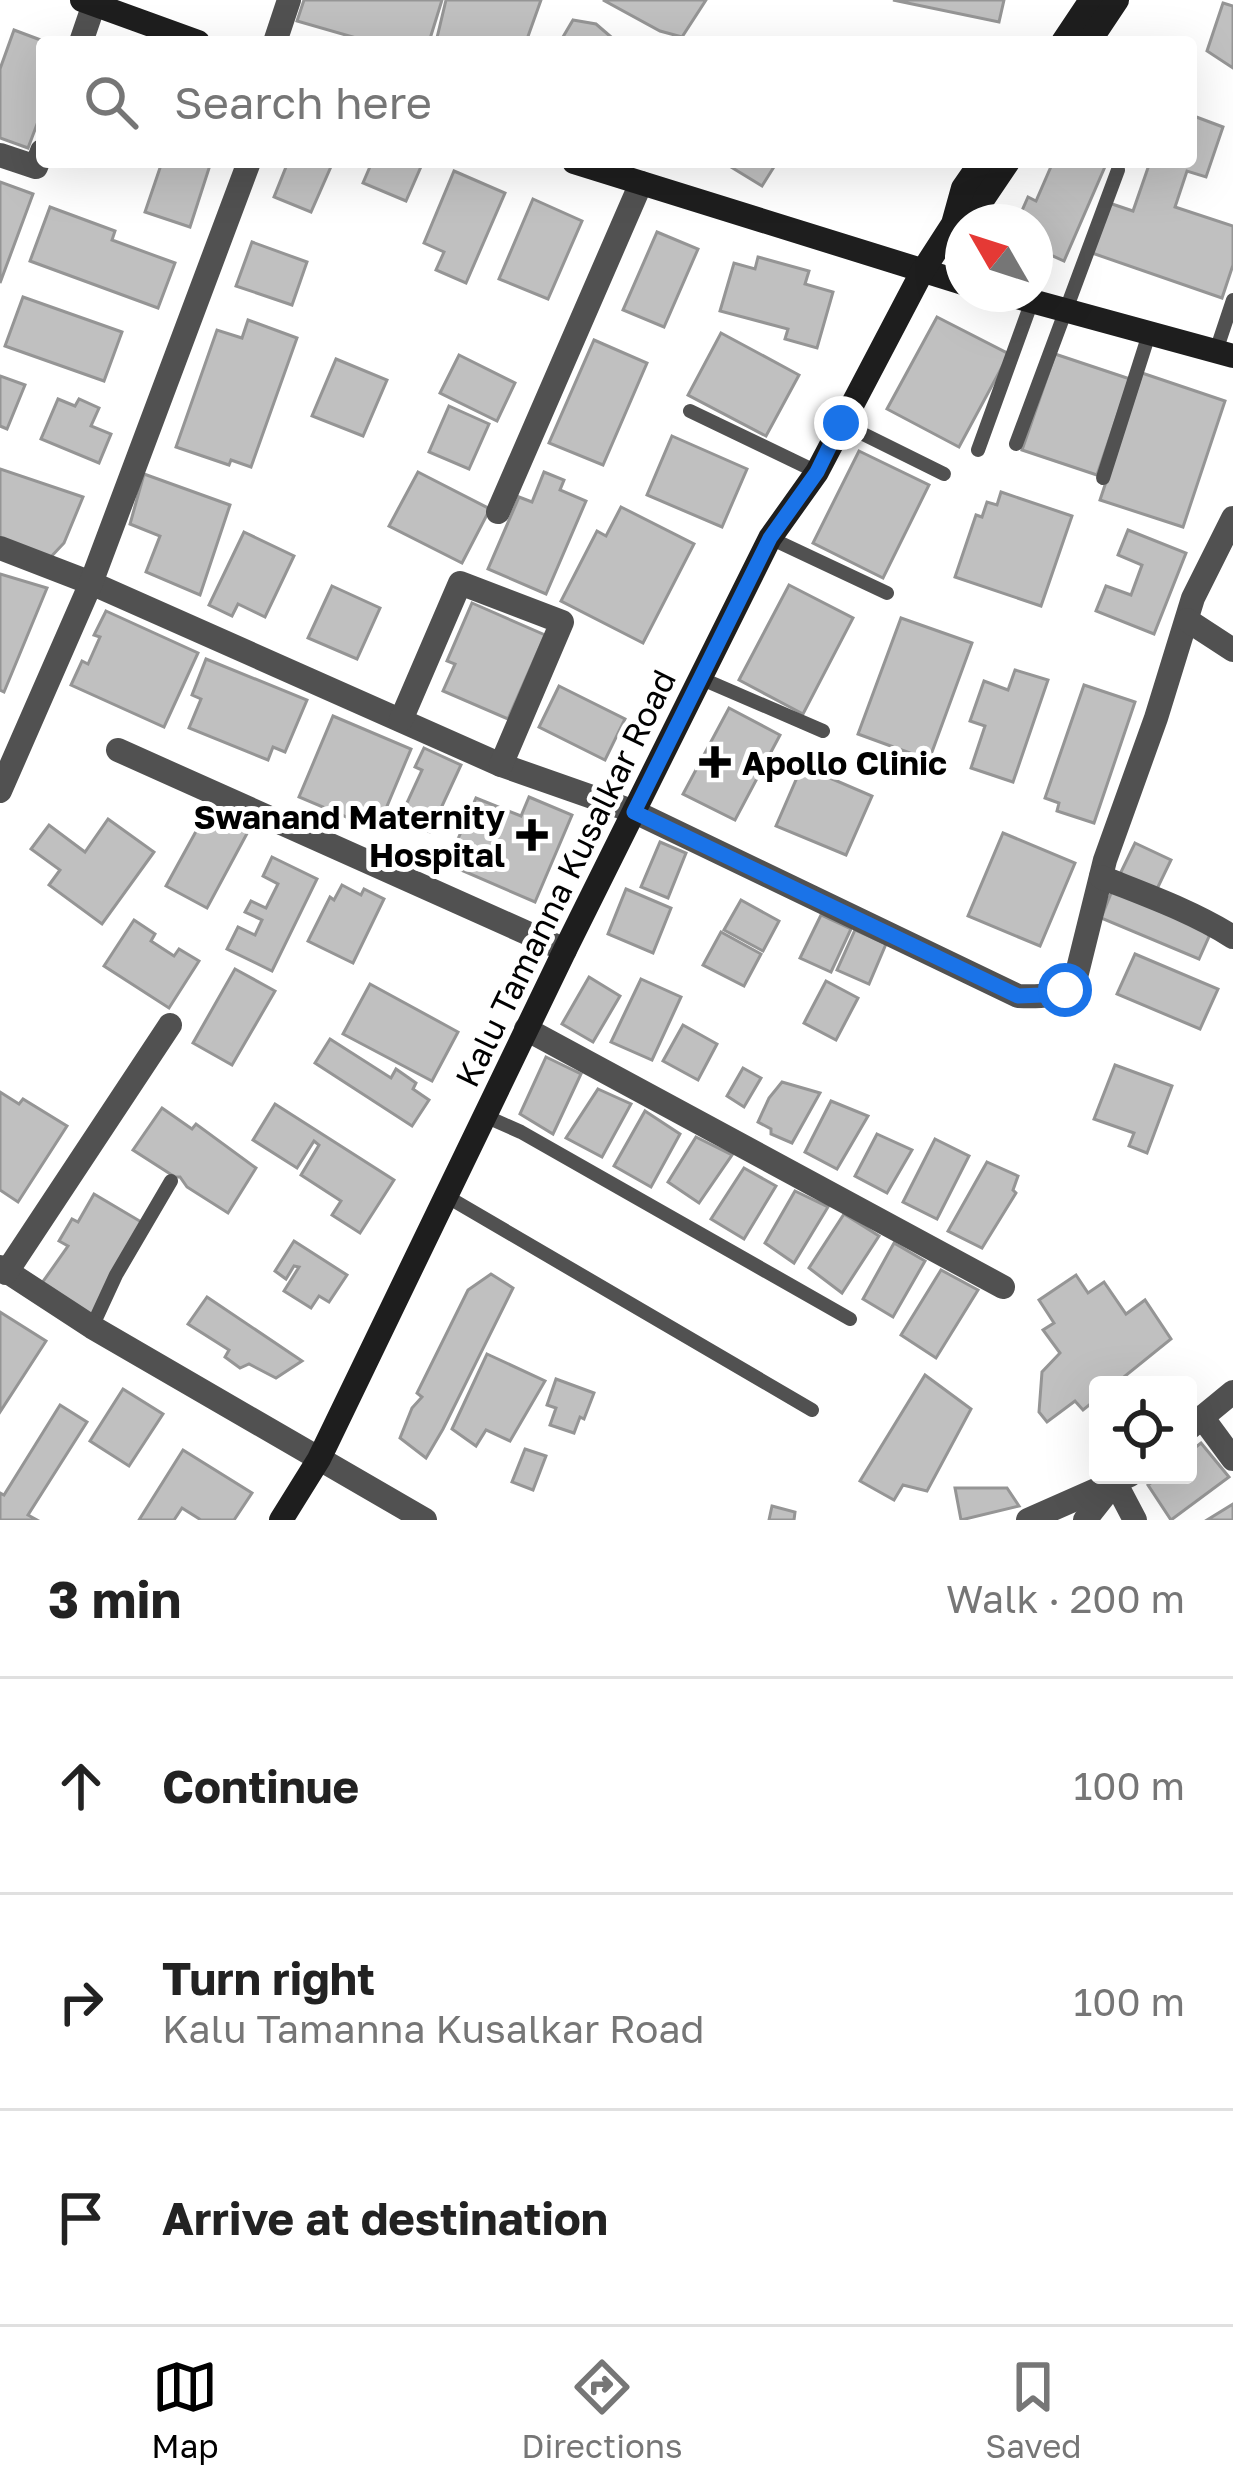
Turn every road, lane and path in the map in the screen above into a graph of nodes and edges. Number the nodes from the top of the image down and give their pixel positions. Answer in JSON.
{"nodes":[{"id":1,"x":289,"y":0,"type":"edge"},
{"id":2,"x":1091,"y":0,"type":"edge"},
{"id":3,"x":1117,"y":0,"type":"edge"},
{"id":4,"x":88,"y":2,"type":"edge"},
{"id":5,"x":82,"y":36,"type":"edge"},
{"id":6,"x":182,"y":36,"type":"edge"},
{"id":7,"x":277,"y":36,"type":"edge"},
{"id":8,"x":1067,"y":36,"type":"edge"},
{"id":9,"x":1093,"y":36,"type":"edge"},
{"id":10,"x":0,"y":155,"type":"edge"},
{"id":11,"x":36,"y":167,"type":"edge"},
{"id":12,"x":246,"y":168,"type":"edge"},
{"id":13,"x":593,"y":168,"type":"edge"},
{"id":14,"x":977,"y":168,"type":"edge"},
{"id":15,"x":1004,"y":168,"type":"edge"},
{"id":16,"x":1118,"y":170,"type":"dead end"},
{"id":17,"x":641,"y":183,"type":"junction"},
{"id":18,"x":959,"y":204,"type":"edge"},
{"id":19,"x":977,"y":204,"type":"edge"},
{"id":20,"x":945,"y":236,"type":"edge"},
{"id":21,"x":922,"y":272,"type":"junction"},
{"id":22,"x":945,"y":278,"type":"edge"},
{"id":23,"x":1233,"y":300,"type":"edge"},
{"id":24,"x":1053,"y":307,"type":"edge"},
{"id":25,"x":1064,"y":310,"type":"junction"},
{"id":26,"x":1028,"y":312,"type":"edge"},
{"id":27,"x":1149,"y":334,"type":"junction"},
{"id":28,"x":1224,"y":354,"type":"edge"},
{"id":29,"x":690,"y":411,"type":"dead end"},
{"id":30,"x":841,"y":423,"type":"junction"},
{"id":31,"x":1016,"y":444,"type":"dead end"},
{"id":32,"x":978,"y":450,"type":"dead end"},
{"id":33,"x":817,"y":472,"type":"junction"},
{"id":34,"x":944,"y":474,"type":"dead end"},
{"id":35,"x":1103,"y":478,"type":"dead end"},
{"id":36,"x":497,"y":512,"type":"dead end"},
{"id":37,"x":1233,"y":518,"type":"edge"},
{"id":38,"x":770,"y":538,"type":"junction"},
{"id":39,"x":0,"y":548,"type":"edge"},
{"id":40,"x":92,"y":583,"type":"junction"},
{"id":41,"x":887,"y":592,"type":"dead end"},
{"id":42,"x":1186,"y":620,"type":"junction"},
{"id":43,"x":1233,"y":650,"type":"edge"},
{"id":44,"x":700,"y":678,"type":"junction"},
{"id":45,"x":401,"y":720,"type":"junction"},
{"id":46,"x":823,"y":731,"type":"dead end"},
{"id":47,"x":118,"y":750,"type":"dead end"},
{"id":48,"x":501,"y":766,"type":"junction"},
{"id":49,"x":0,"y":791,"type":"edge"},
{"id":50,"x":634,"y":812,"type":"junction"},
{"id":51,"x":1101,"y":877,"type":"junction"},
{"id":52,"x":1233,"y":937,"type":"edge"},
{"id":53,"x":565,"y":950,"type":"junction"},
{"id":54,"x":170,"y":1025,"type":"dead end"},
{"id":55,"x":526,"y":1030,"type":"junction"},
{"id":56,"x":484,"y":1116,"type":"junction"},
{"id":57,"x":171,"y":1181,"type":"dead end"},
{"id":58,"x":446,"y":1196,"type":"junction"},
{"id":59,"x":3,"y":1270,"type":"edge"},
{"id":60,"x":1003,"y":1286,"type":"dead end"},
{"id":61,"x":850,"y":1318,"type":"dead end"},
{"id":62,"x":92,"y":1327,"type":"junction"},
{"id":63,"x":1233,"y":1392,"type":"edge"},
{"id":64,"x":812,"y":1410,"type":"dead end"},
{"id":65,"x":1197,"y":1421,"type":"edge"},
{"id":66,"x":1197,"y":1425,"type":"edge"},
{"id":67,"x":319,"y":1459,"type":"junction"},
{"id":68,"x":1233,"y":1459,"type":"edge"},
{"id":69,"x":1109,"y":1484,"type":"edge"},
{"id":70,"x":1118,"y":1484,"type":"edge"},
{"id":71,"x":1125,"y":1484,"type":"edge"},
{"id":72,"x":281,"y":1520,"type":"edge"},
{"id":73,"x":425,"y":1520,"type":"edge"},
{"id":74,"x":1028,"y":1520,"type":"edge"},
{"id":75,"x":1085,"y":1520,"type":"edge"},
{"id":76,"x":1135,"y":1520,"type":"edge"}],
"edges":[{"from":1,"to":7,"type":"street"},
{"from":2,"to":8,"type":"main road"},
{"from":3,"to":9,"type":"main road"},
{"from":4,"to":5,"type":"street"},
{"from":4,"to":6,"type":"main road"},
{"from":10,"to":11,"type":"street"},
{"from":12,"to":40,"type":"street"},
{"from":13,"to":17,"type":"main road"},
{"from":14,"to":18,"type":"main road"},
{"from":15,"to":19,"type":"main road"},
{"from":16,"to":25,"type":"lane"},
{"from":17,"to":21,"type":"main road"},
{"from":17,"to":36,"type":"street"},
{"from":20,"to":21,"type":"main road","name":"Kalu Tamanna Kusalkar Road"},
{"from":21,"to":22,"type":"main road"},
{"from":21,"to":30,"type":"main road","name":"Kalu Tamanna Kusalkar Road"},
{"from":23,"to":28,"type":"lane"},
{"from":24,"to":25,"type":"main road"},
{"from":25,"to":27,"type":"main road"},
{"from":25,"to":31,"type":"lane"},
{"from":26,"to":32,"type":"lane"},
{"from":27,"to":28,"type":"main road"},
{"from":27,"to":35,"type":"lane"},
{"from":29,"to":33,"type":"lane"},
{"from":30,"to":33,"type":"main road","name":"Kalu Tamanna Kusalkar Road"},
{"from":30,"to":34,"type":"lane"},
{"from":33,"to":38,"type":"main road","name":"Kalu Tamanna Kusalkar Road"},
{"from":37,"to":42,"type":"street"},
{"from":38,"to":41,"type":"lane"},
{"from":38,"to":44,"type":"main road","name":"Kalu Tamanna Kusalkar Road"},
{"from":39,"to":40,"type":"street"},
{"from":40,"to":45,"type":"street"},
{"from":40,"to":49,"type":"street"},
{"from":42,"to":43,"type":"street"},
{"from":42,"to":51,"type":"street"},
{"from":44,"to":46,"type":"lane"},
{"from":44,"to":50,"type":"main road","name":"Kalu Tamanna Kusalkar Road"},
{"from":45,"to":48,"type":"street"},
{"from":45,"to":48,"type":"street"},
{"from":47,"to":53,"type":"street"},
{"from":48,"to":50,"type":"street"},
{"from":50,"to":51,"type":"street"},
{"from":50,"to":53,"type":"main road","name":"Kalu Tamanna Kusalkar Road"},
{"from":51,"to":52,"type":"street"},
{"from":53,"to":55,"type":"main road","name":"Kalu Tamanna Kusalkar Road"},
{"from":54,"to":59,"type":"street"},
{"from":55,"to":56,"type":"main road","name":"Kalu Tamanna Kusalkar Road"},
{"from":55,"to":60,"type":"street"},
{"from":56,"to":58,"type":"main road","name":"Kalu Tamanna Kusalkar Road"},
{"from":56,"to":61,"type":"lane"},
{"from":57,"to":62,"type":"lane"},
{"from":58,"to":64,"type":"lane"},
{"from":58,"to":67,"type":"main road","name":"Kalu Tamanna Kusalkar Road"},
{"from":59,"to":62,"type":"street"},
{"from":62,"to":67,"type":"street"},
{"from":63,"to":65,"type":"street"},
{"from":66,"to":68,"type":"street"},
{"from":67,"to":72,"type":"main road","name":"Kalu Tamanna Kusalkar Road"},
{"from":67,"to":73,"type":"street"},
{"from":69,"to":74,"type":"street"},
{"from":70,"to":75,"type":"street"},
{"from":71,"to":76,"type":"street"}]}
